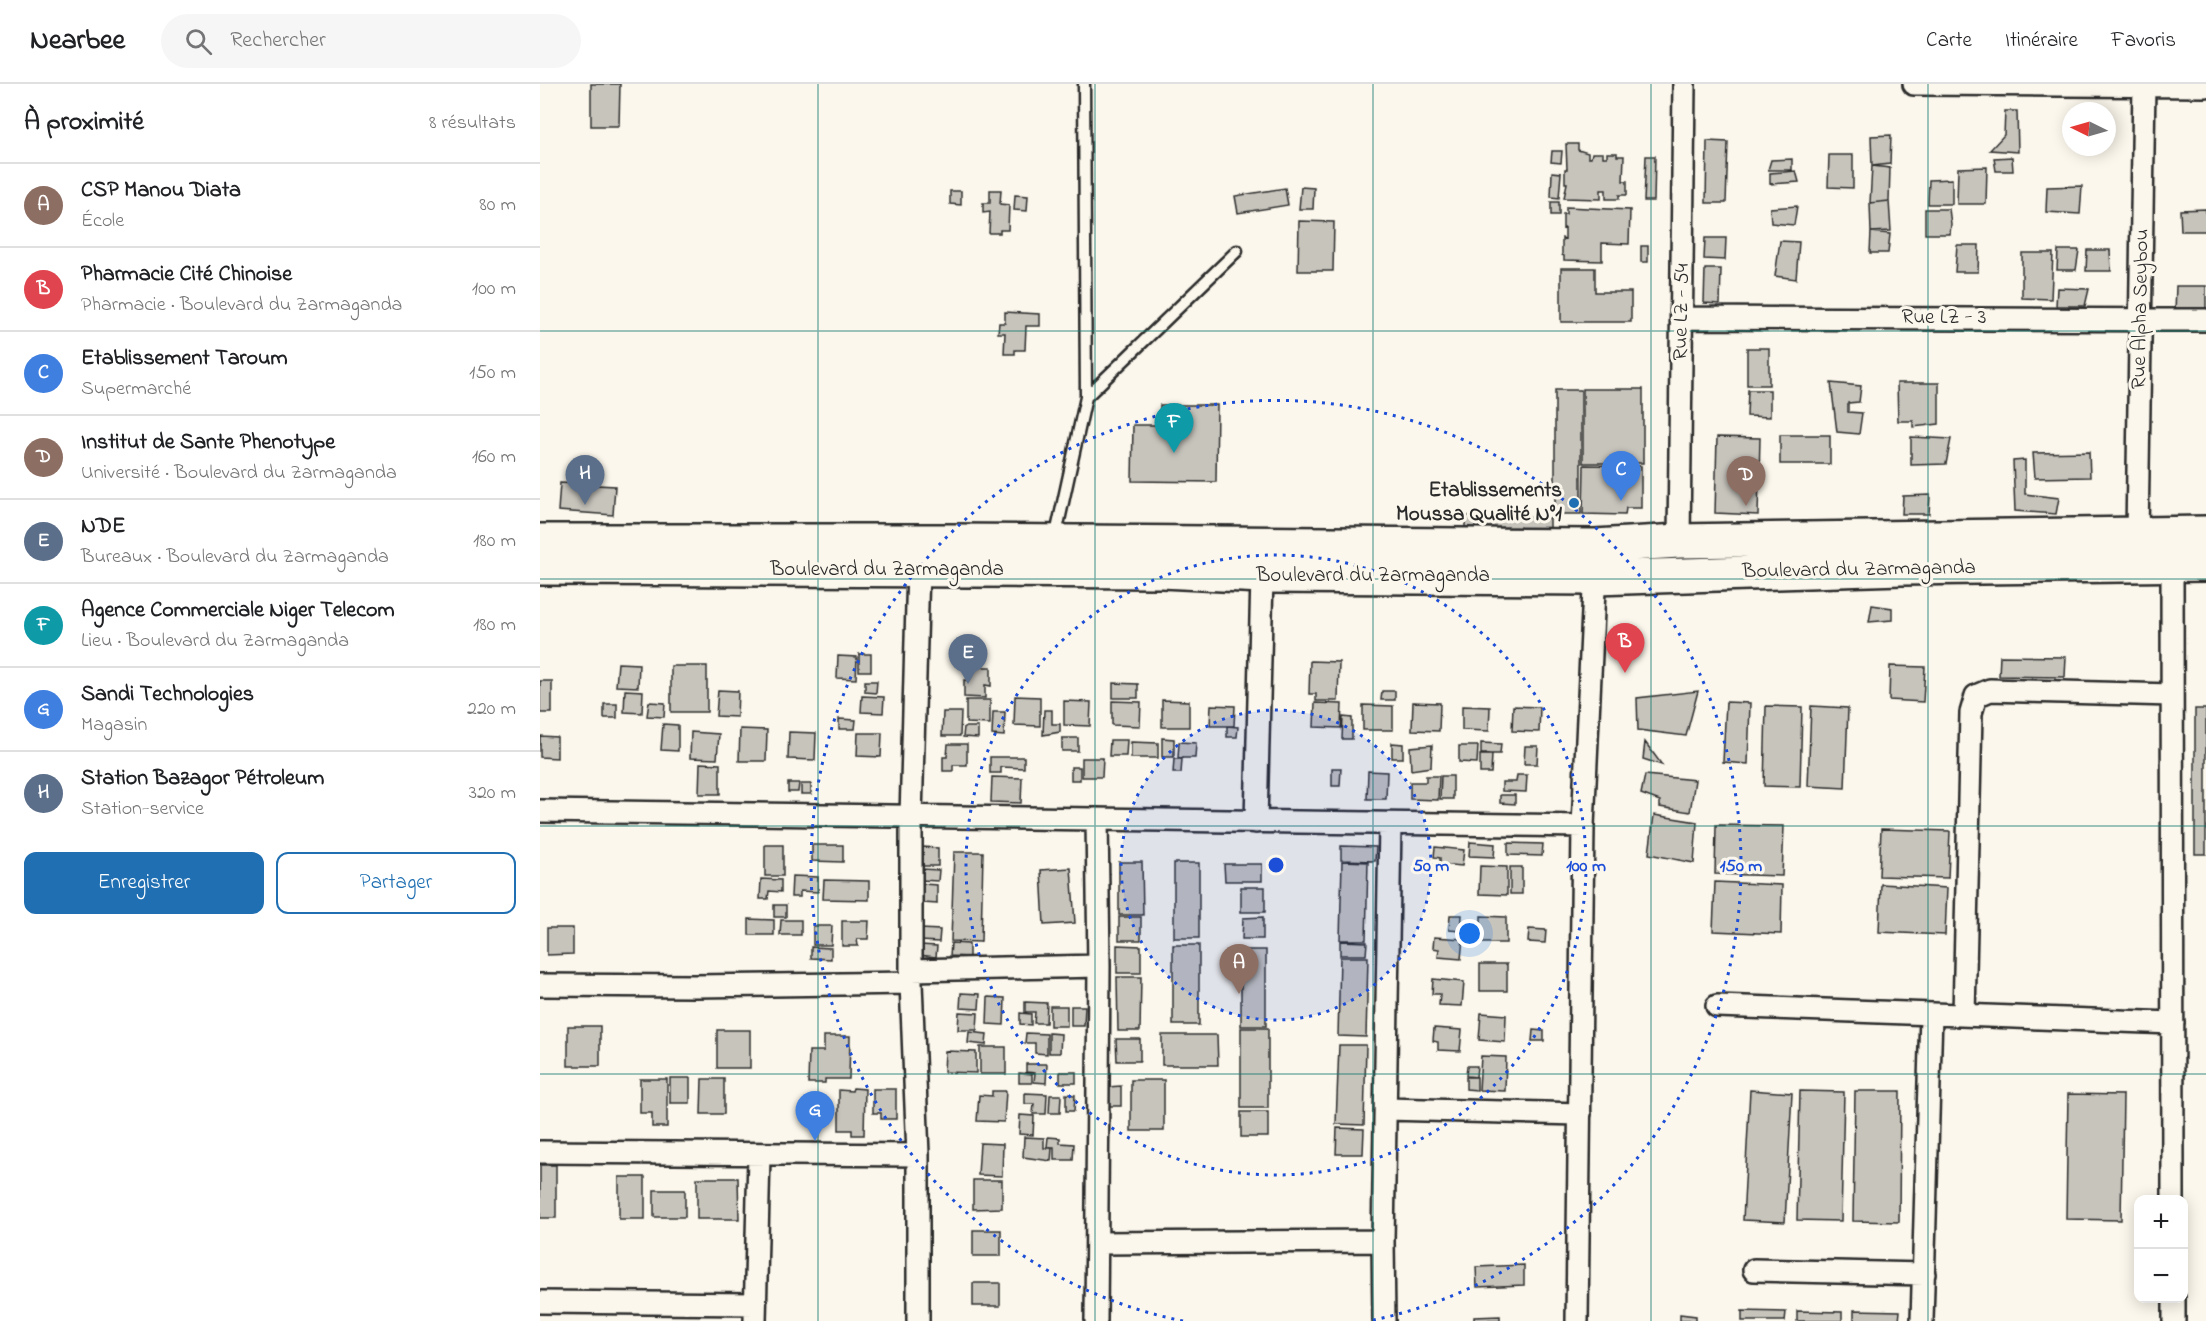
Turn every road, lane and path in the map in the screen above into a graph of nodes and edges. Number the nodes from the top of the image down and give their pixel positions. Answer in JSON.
{"nodes":[{"id":1,"x":1084,"y":84,"type":"edge"},
{"id":2,"x":1684,"y":84,"type":"edge"},
{"id":3,"x":1914,"y":84,"type":"edge"},
{"id":4,"x":2036,"y":85,"type":"edge"},
{"id":5,"x":2144,"y":85,"type":"edge"},
{"id":6,"x":2206,"y":86,"type":"edge"},
{"id":7,"x":1237,"y":251,"type":"dead end"},
{"id":8,"x":1682,"y":318,"type":"junction"},
{"id":9,"x":2141,"y":319,"type":"junction"},
{"id":10,"x":2206,"y":320,"type":"edge"},
{"id":11,"x":1086,"y":397,"type":"junction"},
{"id":12,"x":2206,"y":533,"type":"edge"},
{"id":13,"x":2137,"y":534,"type":"junction"},
{"id":14,"x":540,"y":541,"type":"edge"},
{"id":15,"x":1679,"y":541,"type":"junction"},
{"id":16,"x":1595,"y":546,"type":"junction"},
{"id":17,"x":589,"y":554,"type":"junction"},
{"id":18,"x":1049,"y":556,"type":"junction"},
{"id":19,"x":2172,"y":564,"type":"junction"},
{"id":20,"x":2206,"y":564,"type":"edge"},
{"id":21,"x":540,"y":568,"type":"edge"},
{"id":22,"x":918,"y":569,"type":"junction"},
{"id":23,"x":1262,"y":576,"type":"junction"},
{"id":24,"x":1595,"y":578,"type":"junction"},
{"id":25,"x":2172,"y":694,"type":"junction"},
{"id":26,"x":540,"y":811,"type":"edge"},
{"id":27,"x":911,"y":816,"type":"junction"},
{"id":28,"x":1097,"y":819,"type":"junction"},
{"id":29,"x":1256,"y":822,"type":"junction"},
{"id":30,"x":1390,"y":824,"type":"junction"},
{"id":31,"x":1583,"y":826,"type":"junction"},
{"id":32,"x":1099,"y":966,"type":"junction"},
{"id":33,"x":911,"y":977,"type":"junction"},
{"id":34,"x":540,"y":985,"type":"edge"},
{"id":35,"x":1717,"y":1006,"type":"dead end"},
{"id":36,"x":1930,"y":1014,"type":"junction"},
{"id":37,"x":1964,"y":1015,"type":"junction"},
{"id":38,"x":2173,"y":1023,"type":"junction"},
{"id":39,"x":1386,"y":1109,"type":"junction"},
{"id":40,"x":1580,"y":1114,"type":"junction"},
{"id":41,"x":540,"y":1152,"type":"edge"},
{"id":42,"x":759,"y":1155,"type":"junction"},
{"id":43,"x":918,"y":1155,"type":"junction"},
{"id":44,"x":2173,"y":1195,"type":"edge"},
{"id":45,"x":1383,"y":1241,"type":"junction"},
{"id":46,"x":1098,"y":1244,"type":"junction"},
{"id":47,"x":1754,"y":1270,"type":"dead end"},
{"id":48,"x":1924,"y":1274,"type":"junction"},
{"id":49,"x":540,"y":1302,"type":"edge"},
{"id":50,"x":2174,"y":1303,"type":"edge"},
{"id":51,"x":618,"y":1312,"type":"edge"},
{"id":52,"x":755,"y":1313,"type":"edge"},
{"id":53,"x":918,"y":1321,"type":"edge"},
{"id":54,"x":1096,"y":1321,"type":"edge"},
{"id":55,"x":1384,"y":1321,"type":"edge"},
{"id":56,"x":1577,"y":1321,"type":"edge"},
{"id":57,"x":1922,"y":1321,"type":"edge"},
{"id":58,"x":2174,"y":1321,"type":"edge"}],
"edges":[{"from":1,"to":11,"type":"lane"},
{"from":2,"to":8,"type":"street","name":"Rue LZ - 54"},
{"from":3,"to":4,"type":"street"},
{"from":4,"to":5,"type":"street"},
{"from":5,"to":6,"type":"street"},
{"from":5,"to":9,"type":"street","name":"Rue Alpha Seybou"},
{"from":7,"to":11,"type":"lane"},
{"from":8,"to":9,"type":"street","name":"Rue LZ - 3"},
{"from":8,"to":15,"type":"street","name":"Rue LZ - 54"},
{"from":9,"to":10,"type":"street","name":"Rue LZ - 3"},
{"from":9,"to":13,"type":"street","name":"Rue Alpha Seybou"},
{"from":11,"to":18,"type":"lane"},
{"from":12,"to":13,"type":"main road","name":"Boulevard du Zarmaganda"},
{"from":13,"to":15,"type":"main road","name":"Boulevard du Zarmaganda"},
{"from":14,"to":17,"type":"main road","name":"Boulevard du Zarmaganda"},
{"from":15,"to":16,"type":"main road","name":"Boulevard du Zarmaganda"},
{"from":16,"to":18,"type":"main road","name":"Boulevard du Zarmaganda"},
{"from":16,"to":24,"type":"street"},
{"from":17,"to":18,"type":"main road","name":"Boulevard du Zarmaganda"},
{"from":17,"to":21,"type":"main road","name":"Boulevard du Zarmaganda"},
{"from":17,"to":22,"type":"main road","name":"Boulevard du Zarmaganda"},
{"from":18,"to":22,"type":"main road","name":"Boulevard du Zarmaganda"},
{"from":18,"to":23,"type":"main road","name":"Boulevard du Zarmaganda"},
{"from":19,"to":20,"type":"main road","name":"Boulevard du Zarmaganda"},
{"from":19,"to":24,"type":"main road","name":"Boulevard du Zarmaganda"},
{"from":19,"to":25,"type":"street"},
{"from":22,"to":27,"type":"street"},
{"from":23,"to":24,"type":"main road","name":"Boulevard du Zarmaganda"},
{"from":23,"to":29,"type":"street"},
{"from":24,"to":31,"type":"street"},
{"from":25,"to":37,"type":"street"},
{"from":25,"to":38,"type":"street"},
{"from":26,"to":27,"type":"street"},
{"from":27,"to":28,"type":"street"},
{"from":27,"to":33,"type":"street"},
{"from":28,"to":29,"type":"street"},
{"from":28,"to":32,"type":"street"},
{"from":29,"to":30,"type":"street"},
{"from":30,"to":31,"type":"street"},
{"from":30,"to":39,"type":"street"},
{"from":31,"to":40,"type":"street"},
{"from":32,"to":33,"type":"street"},
{"from":32,"to":46,"type":"street"},
{"from":33,"to":34,"type":"street"},
{"from":33,"to":43,"type":"street"},
{"from":35,"to":36,"type":"street"},
{"from":36,"to":37,"type":"street"},
{"from":36,"to":48,"type":"street"},
{"from":37,"to":38,"type":"street"},
{"from":38,"to":44,"type":"street"},
{"from":39,"to":40,"type":"street"},
{"from":39,"to":45,"type":"street"},
{"from":40,"to":56,"type":"street"},
{"from":41,"to":42,"type":"street"},
{"from":42,"to":43,"type":"street"},
{"from":42,"to":52,"type":"street"},
{"from":43,"to":53,"type":"street"},
{"from":45,"to":46,"type":"street"},
{"from":45,"to":55,"type":"street"},
{"from":46,"to":54,"type":"street"},
{"from":47,"to":48,"type":"street"},
{"from":48,"to":57,"type":"street"},
{"from":49,"to":51,"type":"street"},
{"from":50,"to":58,"type":"street"},
{"from":51,"to":52,"type":"street"}]}
